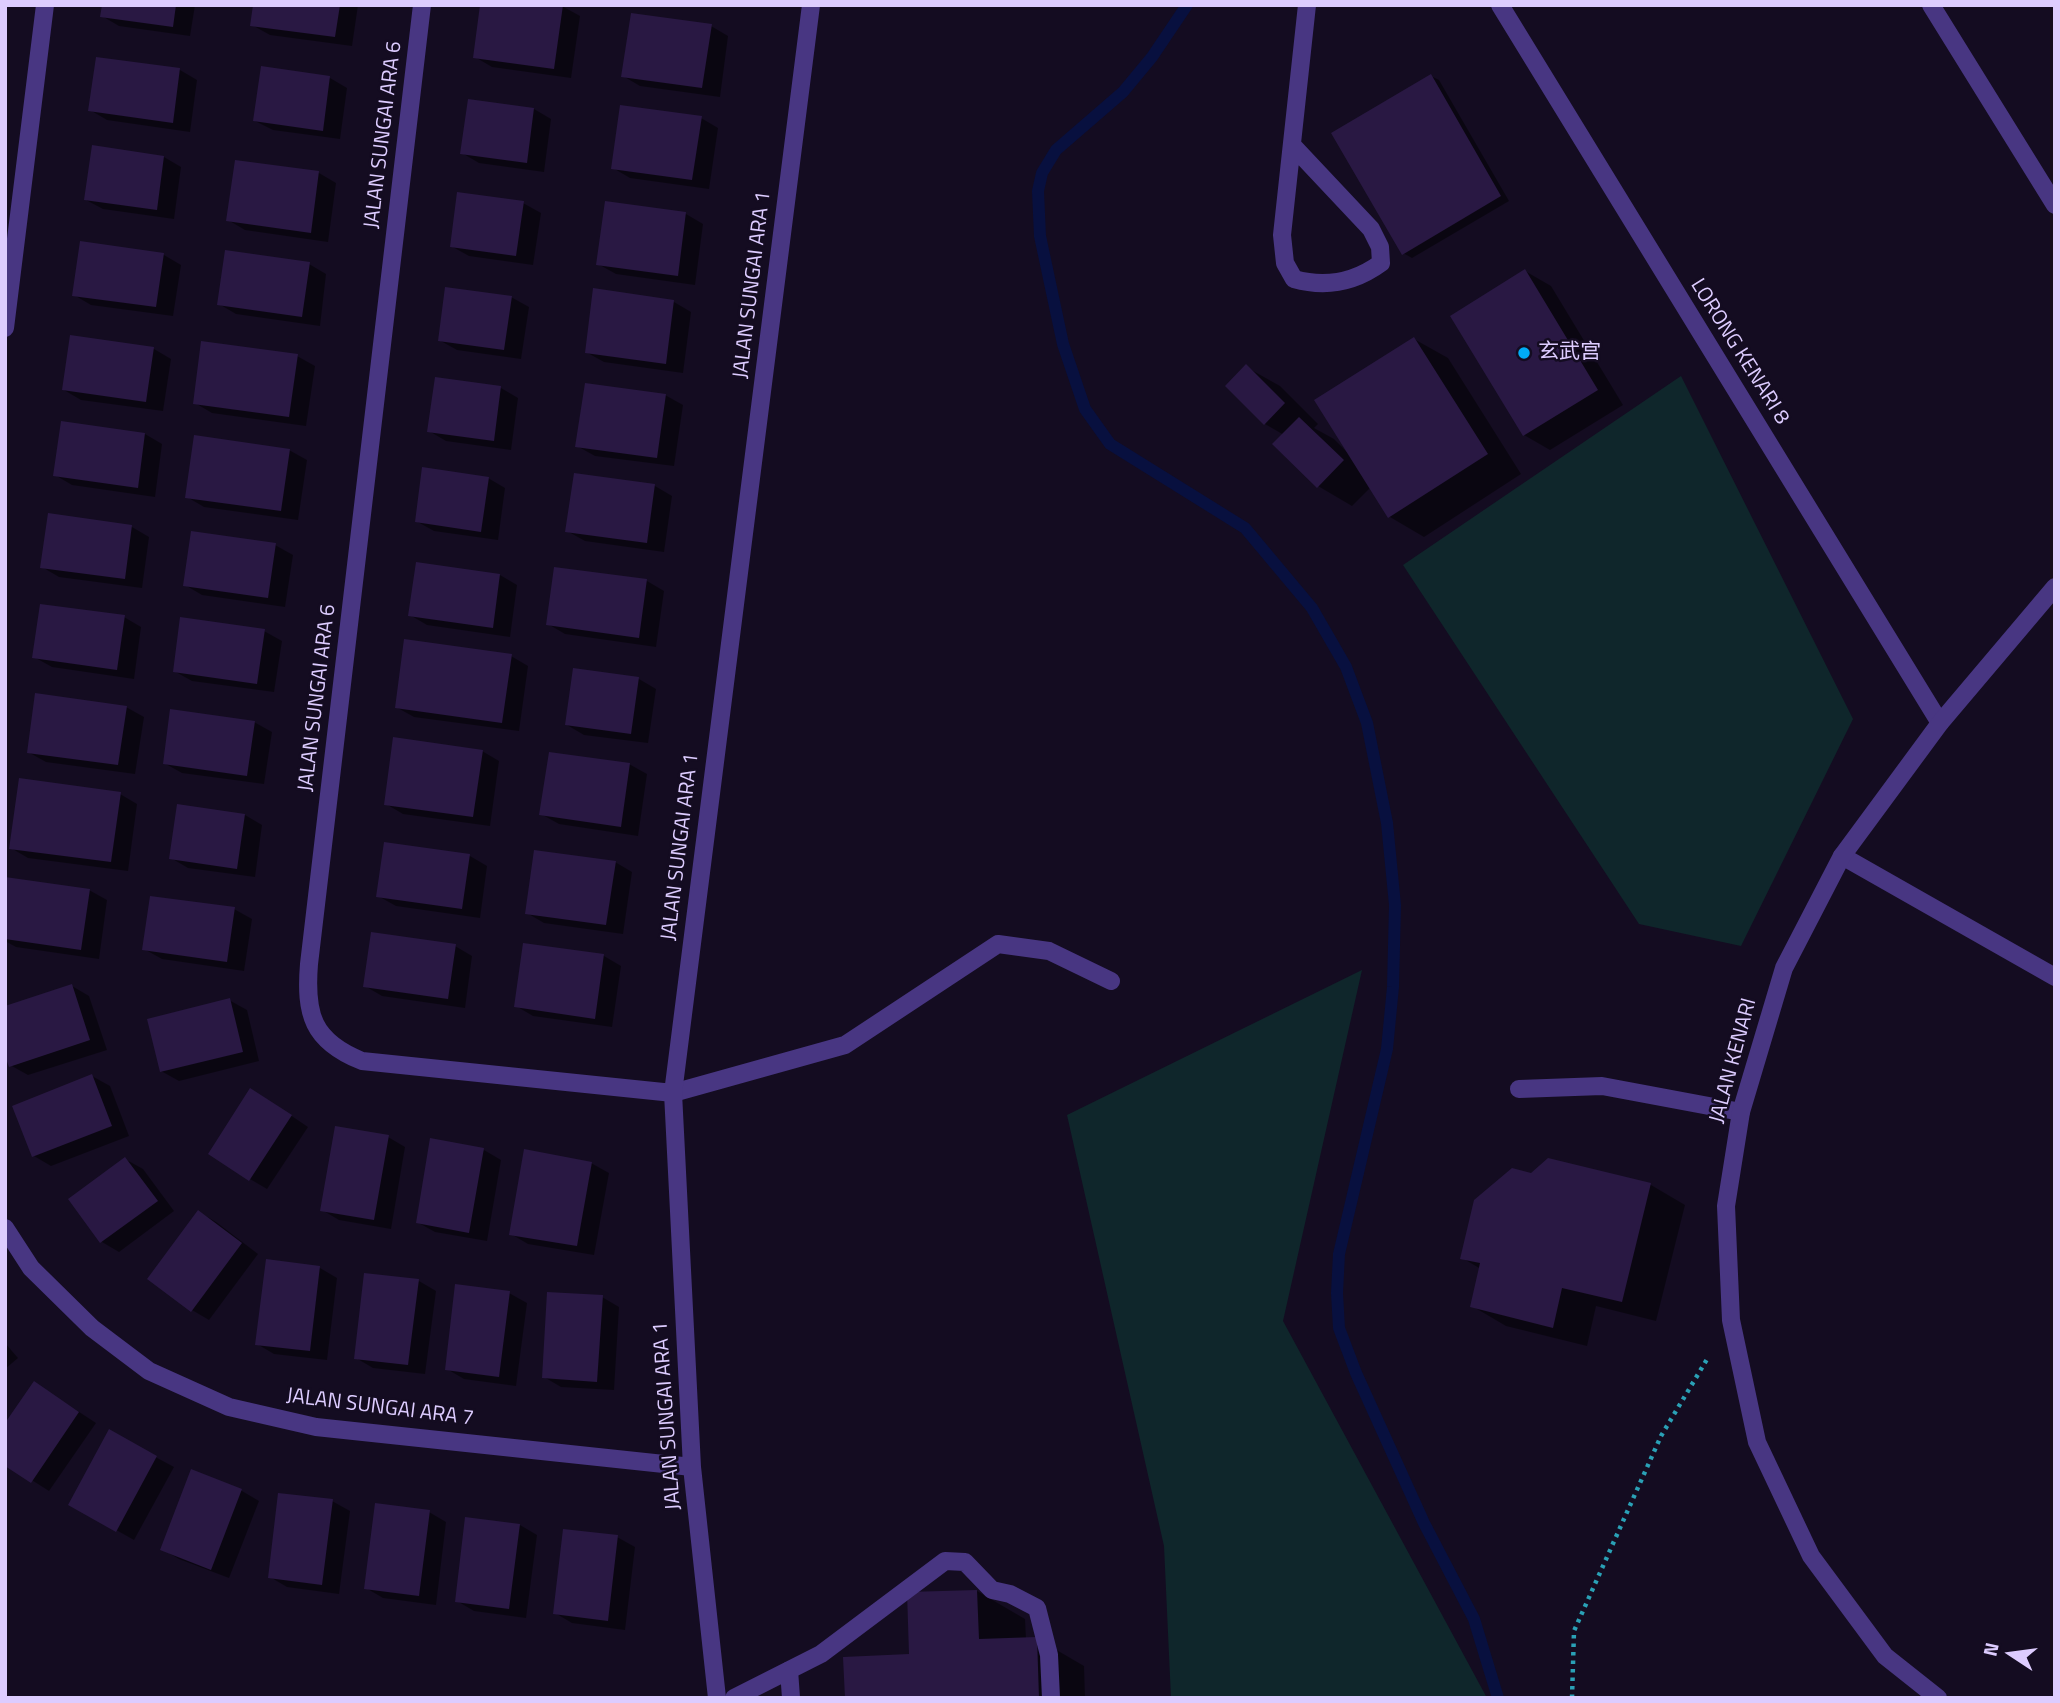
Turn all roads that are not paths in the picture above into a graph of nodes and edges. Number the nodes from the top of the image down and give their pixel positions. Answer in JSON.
{"nodes":[{"id":1,"x":45,"y":5,"type":"edge"},
{"id":2,"x":422,"y":5,"type":"edge"},
{"id":3,"x":811,"y":5,"type":"edge"},
{"id":4,"x":1307,"y":5,"type":"edge"},
{"id":5,"x":1500,"y":5,"type":"edge"},
{"id":6,"x":1931,"y":5,"type":"edge"},
{"id":7,"x":1292,"y":145,"type":"junction"},
{"id":8,"x":2055,"y":205,"type":"edge"},
{"id":9,"x":5,"y":328,"type":"edge"},
{"id":10,"x":2055,"y":587,"type":"edge"},
{"id":11,"x":1940,"y":723,"type":"junction"},
{"id":12,"x":1842,"y":856,"type":"junction"},
{"id":13,"x":2055,"y":977,"type":"edge"},
{"id":14,"x":1111,"y":981,"type":"dead end"},
{"id":15,"x":1519,"y":1089,"type":"dead end"},
{"id":16,"x":673,"y":1093,"type":"junction"},
{"id":17,"x":1741,"y":1111,"type":"junction"},
{"id":18,"x":5,"y":1228,"type":"edge"},
{"id":19,"x":692,"y":1467,"type":"junction"},
{"id":20,"x":789,"y":1671,"type":"junction"},
{"id":21,"x":717,"y":1698,"type":"edge"},
{"id":22,"x":734,"y":1698,"type":"edge"},
{"id":23,"x":791,"y":1698,"type":"edge"},
{"id":24,"x":1051,"y":1698,"type":"edge"},
{"id":25,"x":1938,"y":1698,"type":"edge"}],
"edges":[{"from":1,"to":9,"type":"street"},
{"from":2,"to":16,"type":"street","name":"JALAN SUNGAI ARA 6"},
{"from":3,"to":16,"type":"street","name":"JALAN SUNGAI ARA 1"},
{"from":4,"to":7,"type":"street"},
{"from":5,"to":11,"type":"street","name":"LORONG KENARI 8"},
{"from":6,"to":8,"type":"street"},
{"from":7,"to":7,"type":"street"},
{"from":10,"to":11,"type":"street","name":"JALAN KENARI"},
{"from":11,"to":12,"type":"street","name":"JALAN KENARI"},
{"from":12,"to":13,"type":"street"},
{"from":12,"to":17,"type":"street","name":"JALAN KENARI"},
{"from":14,"to":16,"type":"street"},
{"from":15,"to":17,"type":"street"},
{"from":16,"to":19,"type":"street","name":"JALAN SUNGAI ARA 1"},
{"from":17,"to":25,"type":"street","name":"JALAN KENARI"},
{"from":18,"to":19,"type":"street","name":"JALAN SUNGAI ARA 7"},
{"from":19,"to":21,"type":"street","name":"JALAN SUNGAI ARA 1"},
{"from":20,"to":22,"type":"street"},
{"from":20,"to":23,"type":"street"},
{"from":20,"to":24,"type":"street"}]}
